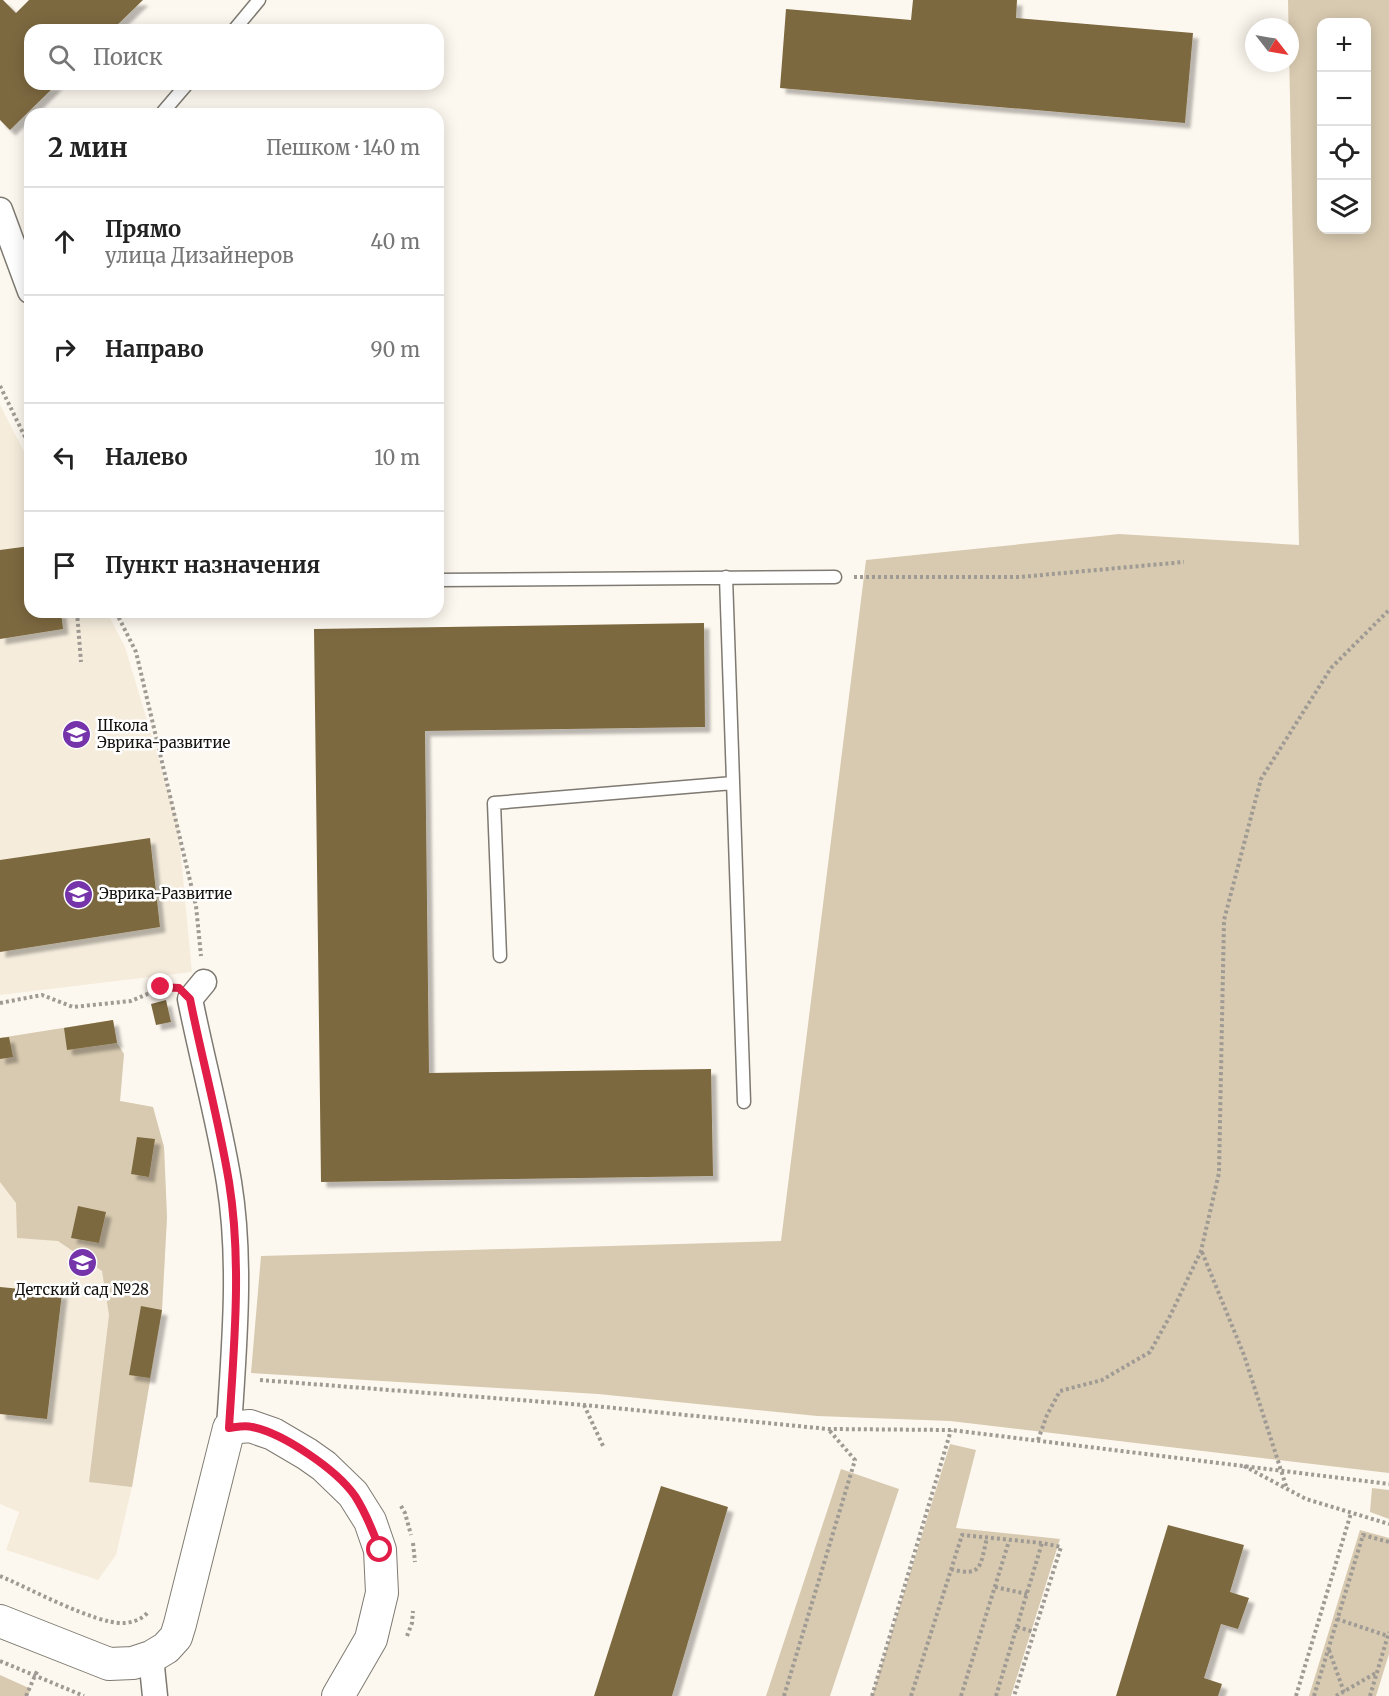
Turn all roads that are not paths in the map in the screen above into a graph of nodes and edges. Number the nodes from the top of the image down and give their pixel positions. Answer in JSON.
{"nodes":[{"id":1,"x":260,"y":0,"type":"edge"},
{"id":2,"x":239,"y":24,"type":"edge"},
{"id":3,"x":182,"y":90,"type":"edge"},
{"id":4,"x":166,"y":108,"type":"edge"},
{"id":5,"x":0,"y":210,"type":"edge"},
{"id":6,"x":24,"y":275,"type":"edge"},
{"id":7,"x":726,"y":577,"type":"junction"},
{"id":8,"x":836,"y":577,"type":"road end"},
{"id":9,"x":444,"y":580,"type":"edge"},
{"id":10,"x":733,"y":783,"type":"junction"},
{"id":11,"x":500,"y":956,"type":"dead end"},
{"id":12,"x":197,"y":991,"type":"road end"},
{"id":13,"x":744,"y":1102,"type":"dead end"},
{"id":14,"x":229,"y":1428,"type":"junction"},
{"id":15,"x":0,"y":1621,"type":"edge"},
{"id":16,"x":151,"y":1657,"type":"junction"},
{"id":17,"x":155,"y":1696,"type":"edge"},
{"id":18,"x":338,"y":1696,"type":"edge"}],
"edges":[{"from":1,"to":2,"type":"lane"},
{"from":3,"to":4,"type":"lane"},
{"from":5,"to":6,"type":"street"},
{"from":7,"to":8,"type":"lane"},
{"from":7,"to":9,"type":"lane"},
{"from":7,"to":10,"type":"lane"},
{"from":10,"to":11,"type":"lane"},
{"from":10,"to":13,"type":"lane"},
{"from":12,"to":14,"type":"street"},
{"from":14,"to":16,"type":"street"},
{"from":14,"to":18,"type":"street"},
{"from":15,"to":16,"type":"street"},
{"from":16,"to":17,"type":"street"}]}
